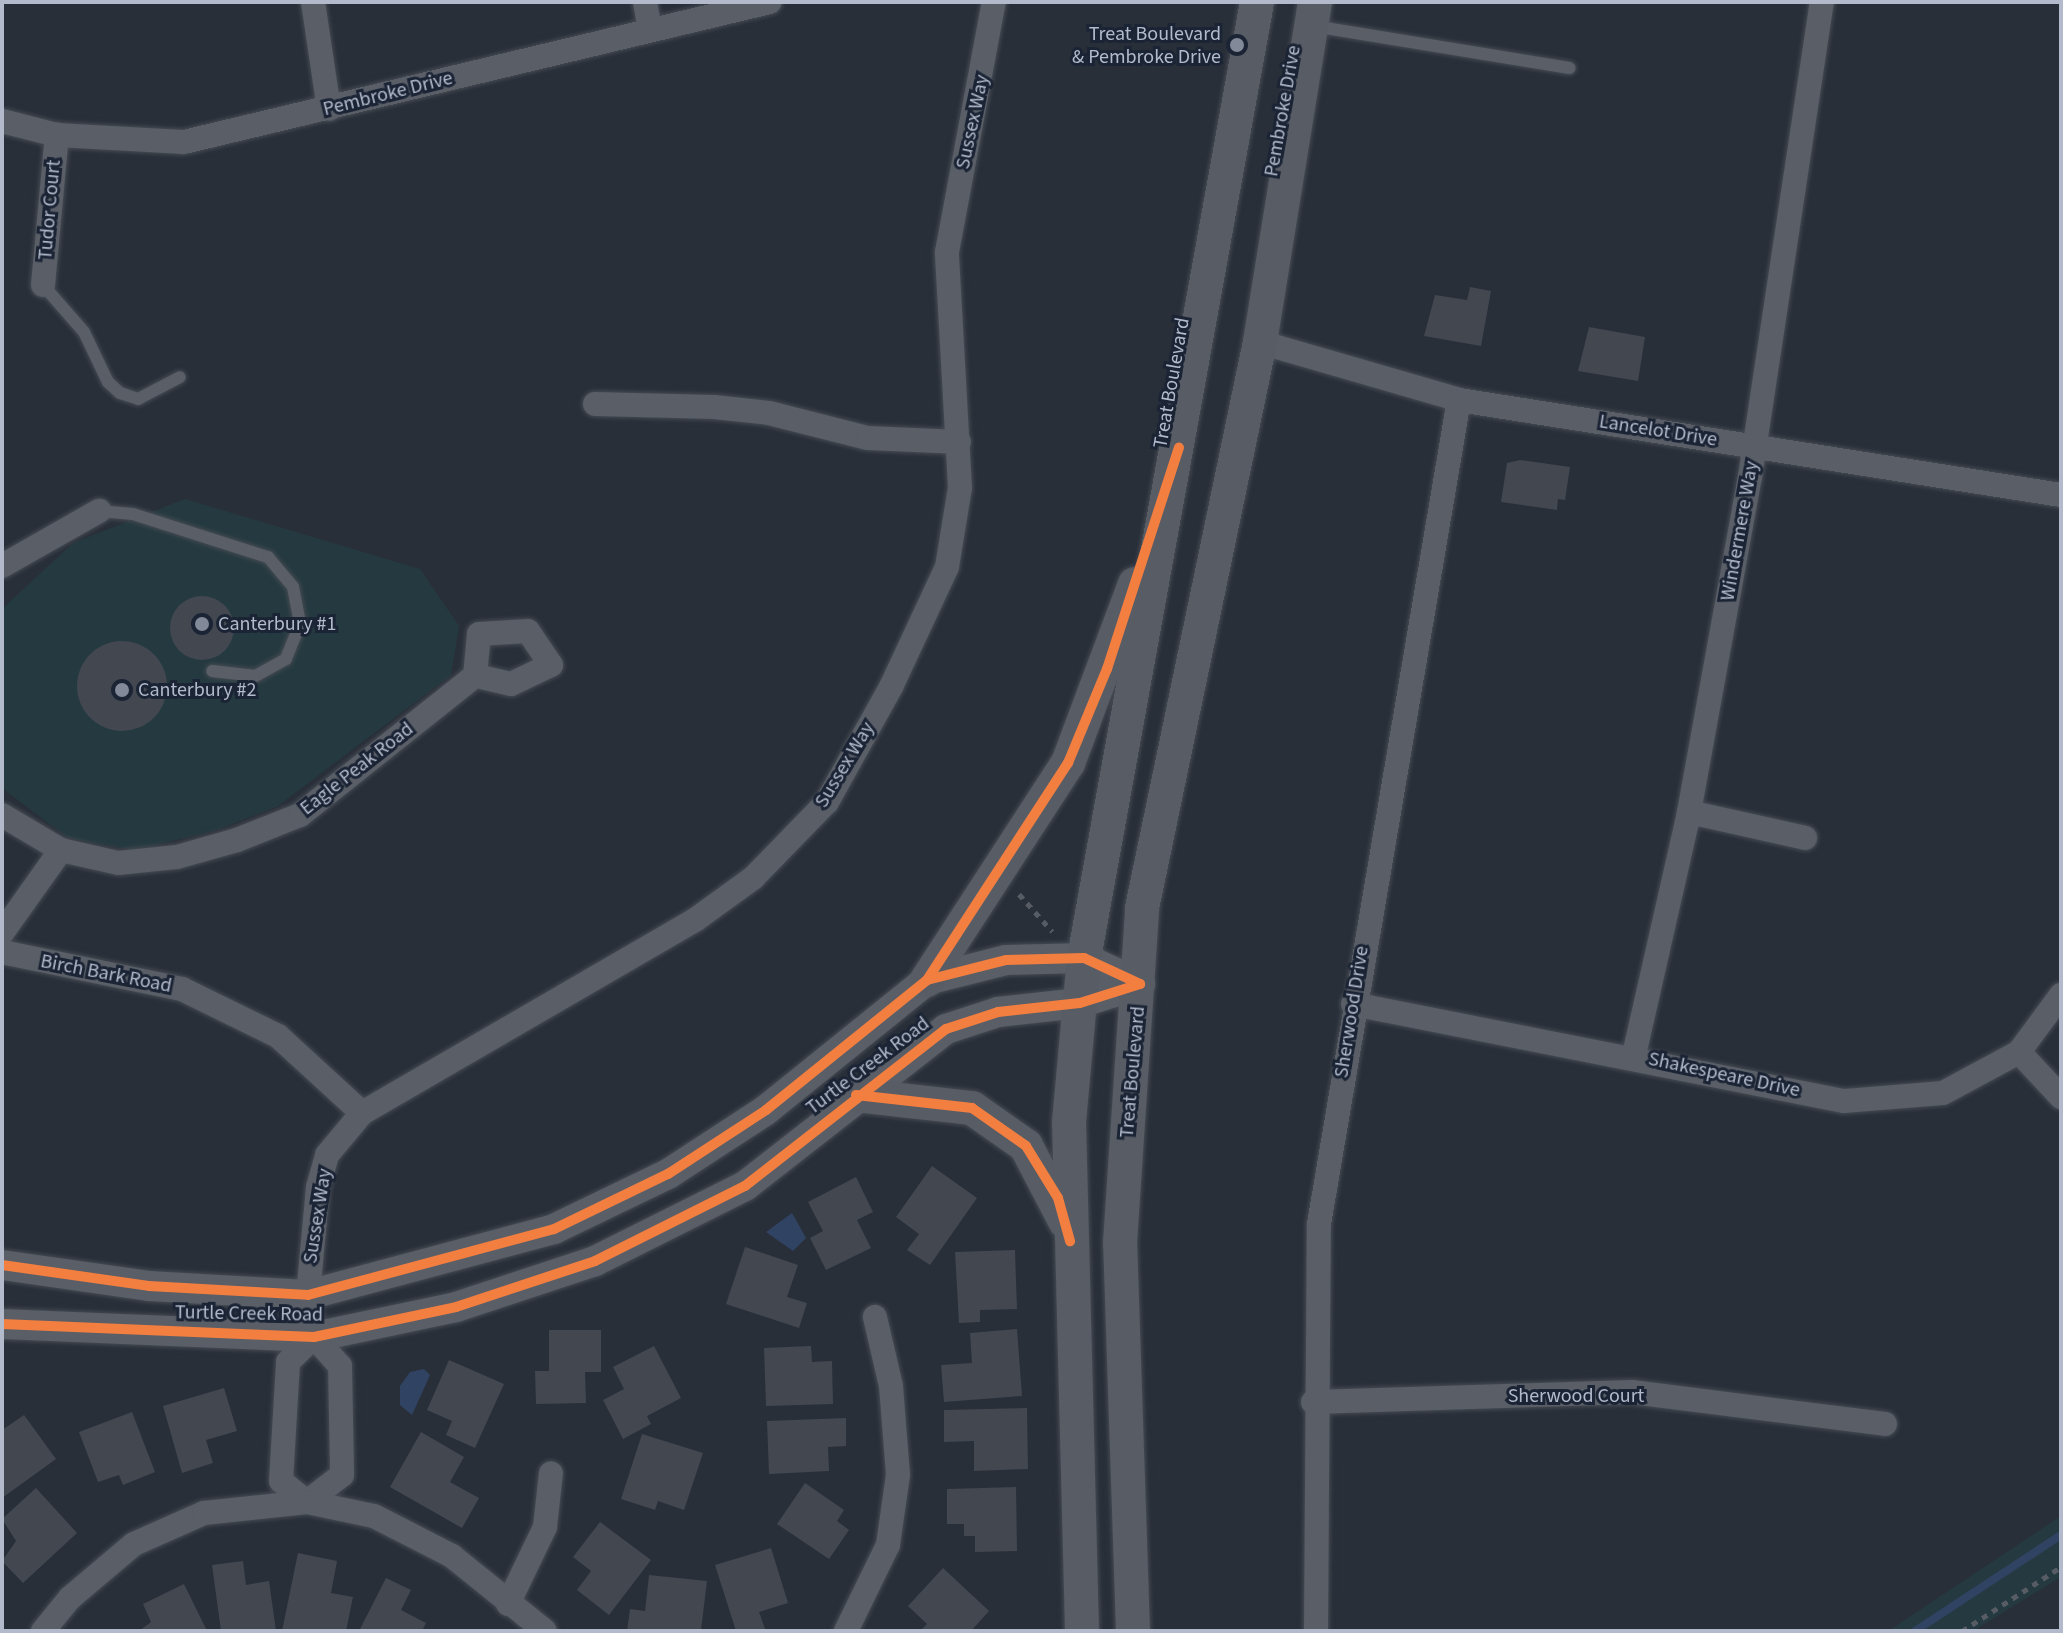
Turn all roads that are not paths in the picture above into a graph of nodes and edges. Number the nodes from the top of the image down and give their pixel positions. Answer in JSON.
{"nodes":[{"id":1,"x":313,"y":2,"type":"edge"},
{"id":2,"x":645,"y":2,"type":"edge"},
{"id":3,"x":770,"y":2,"type":"edge"},
{"id":4,"x":994,"y":2,"type":"edge"},
{"id":5,"x":1257,"y":2,"type":"edge"},
{"id":6,"x":1822,"y":2,"type":"edge"},
{"id":7,"x":1309,"y":10,"type":"edge"},
{"id":8,"x":650,"y":29,"type":"junction"},
{"id":9,"x":1570,"y":68,"type":"dead end"},
{"id":10,"x":329,"y":109,"type":"junction"},
{"id":11,"x":2,"y":121,"type":"edge"},
{"id":12,"x":57,"y":135,"type":"junction"},
{"id":13,"x":43,"y":285,"type":"joint"},
{"id":14,"x":1260,"y":342,"type":"junction"},
{"id":15,"x":180,"y":377,"type":"dead end"},
{"id":16,"x":1459,"y":400,"type":"junction"},
{"id":17,"x":595,"y":404,"type":"dead end"},
{"id":18,"x":959,"y":442,"type":"junction"},
{"id":19,"x":1755,"y":445,"type":"junction"},
{"id":20,"x":1179,"y":447,"type":"junction"},
{"id":21,"x":2061,"y":495,"type":"edge"},
{"id":22,"x":99,"y":511,"type":"joint"},
{"id":23,"x":2,"y":566,"type":"edge"},
{"id":24,"x":212,"y":671,"type":"dead end"},
{"id":25,"x":475,"y":676,"type":"dead end"},
{"id":26,"x":1689,"y":812,"type":"junction"},
{"id":27,"x":2,"y":815,"type":"edge"},
{"id":28,"x":1805,"y":838,"type":"dead end"},
{"id":29,"x":61,"y":850,"type":"junction"},
{"id":30,"x":2,"y":933,"type":"edge"},
{"id":31,"x":1072,"y":949,"type":"junction"},
{"id":32,"x":2,"y":952,"type":"edge"},
{"id":33,"x":927,"y":980,"type":"junction"},
{"id":34,"x":1140,"y":984,"type":"junction"},
{"id":35,"x":2061,"y":995,"type":"edge"},
{"id":36,"x":1080,"y":1003,"type":"junction"},
{"id":37,"x":1353,"y":1004,"type":"junction"},
{"id":38,"x":2019,"y":1052,"type":"junction"},
{"id":39,"x":1634,"y":1055,"type":"junction"},
{"id":40,"x":856,"y":1095,"type":"junction"},
{"id":41,"x":2061,"y":1097,"type":"edge"},
{"id":42,"x":362,"y":1113,"type":"junction"},
{"id":43,"x":1070,"y":1241,"type":"junction"},
{"id":44,"x":2,"y":1265,"type":"edge"},
{"id":45,"x":308,"y":1295,"type":"junction"},
{"id":46,"x":875,"y":1317,"type":"dead end"},
{"id":47,"x":2,"y":1324,"type":"edge"},
{"id":48,"x":314,"y":1337,"type":"junction"},
{"id":49,"x":1313,"y":1402,"type":"junction"},
{"id":50,"x":1885,"y":1424,"type":"dead end"},
{"id":51,"x":551,"y":1473,"type":"dead end"},
{"id":52,"x":307,"y":1502,"type":"junction"},
{"id":53,"x":508,"y":1604,"type":"junction"},
{"id":54,"x":43,"y":1631,"type":"edge"},
{"id":55,"x":545,"y":1631,"type":"edge"},
{"id":56,"x":846,"y":1631,"type":"edge"},
{"id":57,"x":1082,"y":1631,"type":"edge"},
{"id":58,"x":1133,"y":1631,"type":"edge"},
{"id":59,"x":1316,"y":1631,"type":"edge"}],
"edges":[{"from":1,"to":10,"type":"street"},
{"from":2,"to":8,"type":"street"},
{"from":3,"to":8,"type":"street","name":"Pembroke Drive"},
{"from":4,"to":18,"type":"street","name":"Sussex Way"},
{"from":5,"to":20,"type":"main road","name":"Treat Boulevard"},
{"from":6,"to":19,"type":"street","name":"Windermere Way"},
{"from":7,"to":9,"type":"lane"},
{"from":7,"to":14,"type":"main road","name":"Treat Boulevard"},
{"from":8,"to":10,"type":"street","name":"Pembroke Drive"},
{"from":10,"to":12,"type":"street","name":"Pembroke Drive"},
{"from":11,"to":12,"type":"street","name":"Pembroke Drive"},
{"from":12,"to":13,"type":"street","name":"Tudor Court"},
{"from":13,"to":15,"type":"lane"},
{"from":14,"to":16,"type":"street","name":"Lancelot Drive"},
{"from":14,"to":34,"type":"main road","name":"Treat Boulevard"},
{"from":16,"to":19,"type":"street","name":"Lancelot Drive"},
{"from":16,"to":37,"type":"street","name":"Sherwood Drive"},
{"from":17,"to":18,"type":"street"},
{"from":18,"to":42,"type":"street","name":"Sussex Way"},
{"from":19,"to":21,"type":"street","name":"Lancelot Drive"},
{"from":19,"to":26,"type":"street","name":"Windermere Way"},
{"from":20,"to":31,"type":"main road","name":"Treat Boulevard"},
{"from":20,"to":33,"type":"main road"},
{"from":22,"to":23,"type":"street"},
{"from":22,"to":24,"type":"lane"},
{"from":25,"to":29,"type":"street","name":"Eagle Peak Road"},
{"from":26,"to":28,"type":"street"},
{"from":26,"to":39,"type":"street","name":"Windermere Way"},
{"from":27,"to":29,"type":"street","name":"Eagle Peak Road"},
{"from":29,"to":30,"type":"street"},
{"from":31,"to":33,"type":"street","name":"Turtle Creek Road"},
{"from":31,"to":34,"type":"street","name":"Turtle Creek Road"},
{"from":31,"to":36,"type":"main road","name":"Treat Boulevard"},
{"from":32,"to":42,"type":"street","name":"Birch Bark Road"},
{"from":33,"to":45,"type":"street","name":"Turtle Creek Road"},
{"from":34,"to":36,"type":"street","name":"Turtle Creek Road"},
{"from":34,"to":58,"type":"main road","name":"Treat Boulevard"},
{"from":35,"to":38,"type":"street","name":"Shakespeare Drive"},
{"from":36,"to":40,"type":"street","name":"Turtle Creek Road"},
{"from":36,"to":43,"type":"main road","name":"Treat Boulevard"},
{"from":37,"to":39,"type":"street","name":"Shakespeare Drive"},
{"from":37,"to":49,"type":"street","name":"Sherwood Drive"},
{"from":38,"to":39,"type":"street","name":"Shakespeare Drive"},
{"from":38,"to":41,"type":"street"},
{"from":40,"to":43,"type":"main road"},
{"from":40,"to":48,"type":"street","name":"Turtle Creek Road"},
{"from":42,"to":45,"type":"street","name":"Sussex Way"},
{"from":43,"to":57,"type":"main road","name":"Treat Boulevard"},
{"from":44,"to":45,"type":"street","name":"Turtle Creek Road"},
{"from":45,"to":48,"type":"street","name":"Sussex Way"},
{"from":46,"to":56,"type":"street"},
{"from":47,"to":48,"type":"street","name":"Turtle Creek Road"},
{"from":48,"to":52,"type":"street"},
{"from":48,"to":52,"type":"street"},
{"from":49,"to":50,"type":"street","name":"Sherwood Court"},
{"from":49,"to":59,"type":"street","name":"Sherwood Drive"},
{"from":51,"to":53,"type":"street"},
{"from":52,"to":53,"type":"street"},
{"from":52,"to":54,"type":"street"},
{"from":53,"to":55,"type":"street"}]}
